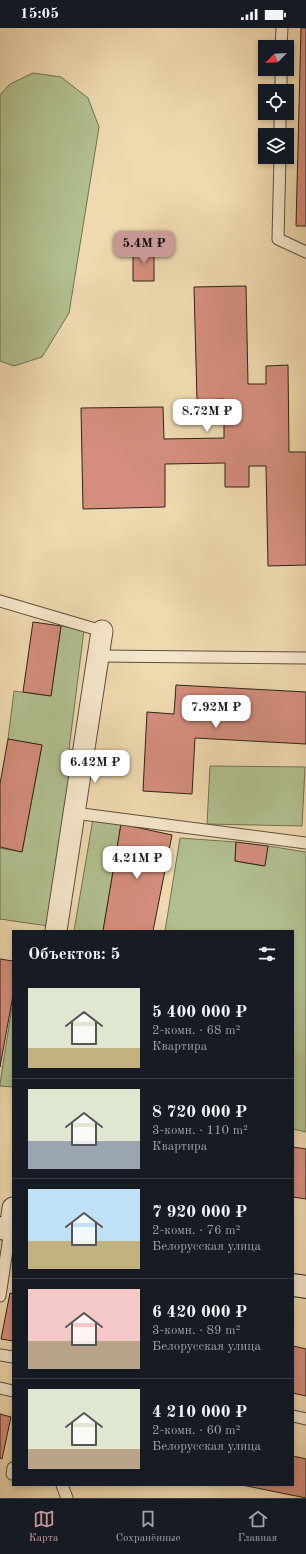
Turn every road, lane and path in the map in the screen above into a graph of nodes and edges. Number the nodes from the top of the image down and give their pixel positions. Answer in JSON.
{"nodes":[{"id":1,"x":282,"y":28,"type":"edge"},
{"id":2,"x":281,"y":40,"type":"edge"},
{"id":3,"x":280,"y":164,"type":"edge"},
{"id":4,"x":306,"y":252,"type":"edge"},
{"id":5,"x":0,"y":601,"type":"edge"},
{"id":6,"x":102,"y":631,"type":"joint"},
{"id":7,"x":98,"y":656,"type":"junction"},
{"id":8,"x":306,"y":658,"type":"edge"},
{"id":9,"x":74,"y":813,"type":"junction"},
{"id":10,"x":306,"y":843,"type":"edge"},
{"id":11,"x":56,"y":930,"type":"edge"},
{"id":12,"x":12,"y":1212,"type":"edge"},
{"id":13,"x":8,"y":1229,"type":"edge"},
{"id":14,"x":294,"y":1285,"type":"edge"},
{"id":15,"x":306,"y":1287,"type":"edge"},
{"id":16,"x":0,"y":1296,"type":"edge"},
{"id":17,"x":0,"y":1355,"type":"edge"},
{"id":18,"x":12,"y":1357,"type":"edge"},
{"id":19,"x":0,"y":1388,"type":"edge"},
{"id":20,"x":12,"y":1391,"type":"edge"},
{"id":21,"x":294,"y":1416,"type":"edge"},
{"id":22,"x":306,"y":1419,"type":"edge"},
{"id":23,"x":63,"y":1486,"type":"edge"},
{"id":24,"x":70,"y":1497,"type":"edge"}],
"edges":[{"from":1,"to":2,"type":"lane"},
{"from":3,"to":4,"type":"lane"},
{"from":5,"to":6,"type":"lane"},
{"from":6,"to":7,"type":"street"},
{"from":7,"to":8,"type":"lane"},
{"from":7,"to":9,"type":"street"},
{"from":9,"to":10,"type":"lane"},
{"from":9,"to":11,"type":"street"},
{"from":12,"to":13,"type":"street"},
{"from":13,"to":16,"type":"lane"},
{"from":14,"to":15,"type":"main road"},
{"from":17,"to":18,"type":"lane"},
{"from":19,"to":20,"type":"lane"},
{"from":21,"to":22,"type":"lane"},
{"from":23,"to":24,"type":"lane"}]}
